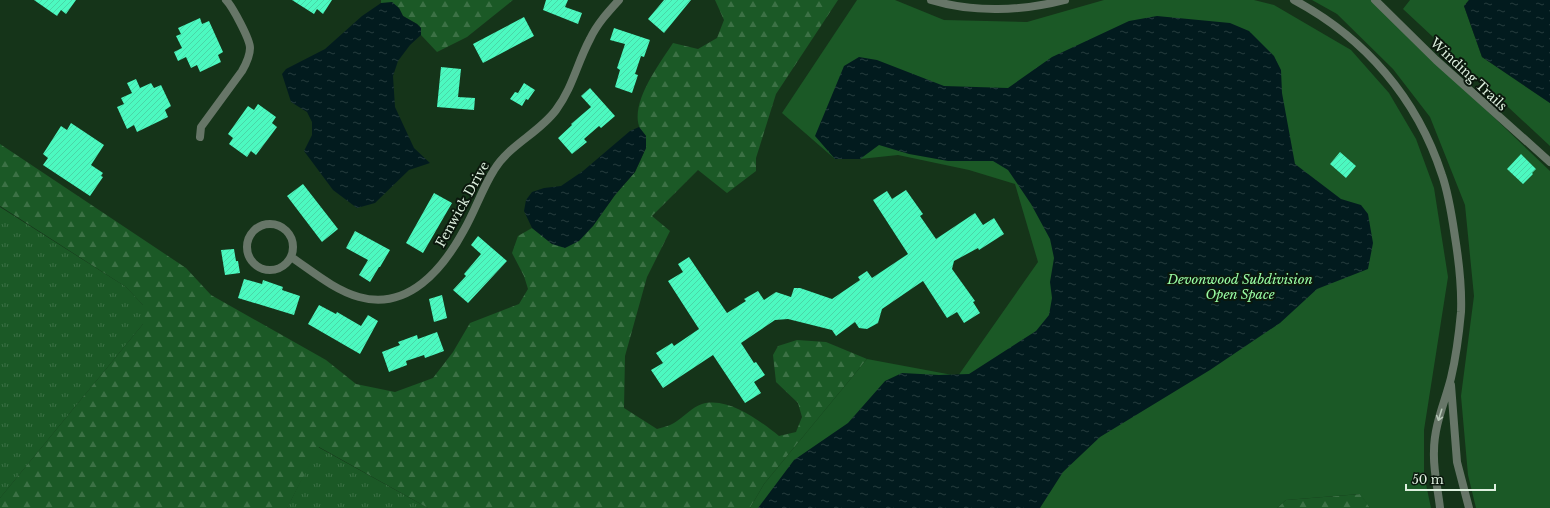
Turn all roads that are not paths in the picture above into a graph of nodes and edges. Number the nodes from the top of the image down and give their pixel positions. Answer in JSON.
{"nodes":[{"id":1,"x":226,"y":0,"type":"edge"},
{"id":2,"x":619,"y":0,"type":"edge"},
{"id":3,"x":931,"y":0,"type":"edge"},
{"id":4,"x":1065,"y":0,"type":"edge"},
{"id":5,"x":1294,"y":0,"type":"edge"},
{"id":6,"x":1375,"y":0,"type":"edge"},
{"id":7,"x":200,"y":137,"type":"dead end"},
{"id":8,"x":1550,"y":162,"type":"edge"},
{"id":9,"x":291,"y":257,"type":"junction"},
{"id":10,"x":1451,"y":378,"type":"junction"},
{"id":11,"x":1440,"y":508,"type":"edge"},
{"id":12,"x":1469,"y":508,"type":"edge"}],
"edges":[{"from":1,"to":7,"type":"street"},
{"from":2,"to":9,"type":"street","name":"Fenwick Drive"},
{"from":3,"to":4,"type":"street"},
{"from":5,"to":10,"type":"street"},
{"from":6,"to":8,"type":"street","name":"Winding Trails"},
{"from":9,"to":9,"type":"street"},
{"from":10,"to":11,"type":"street","one_way":true},
{"from":10,"to":12,"type":"street"}]}
